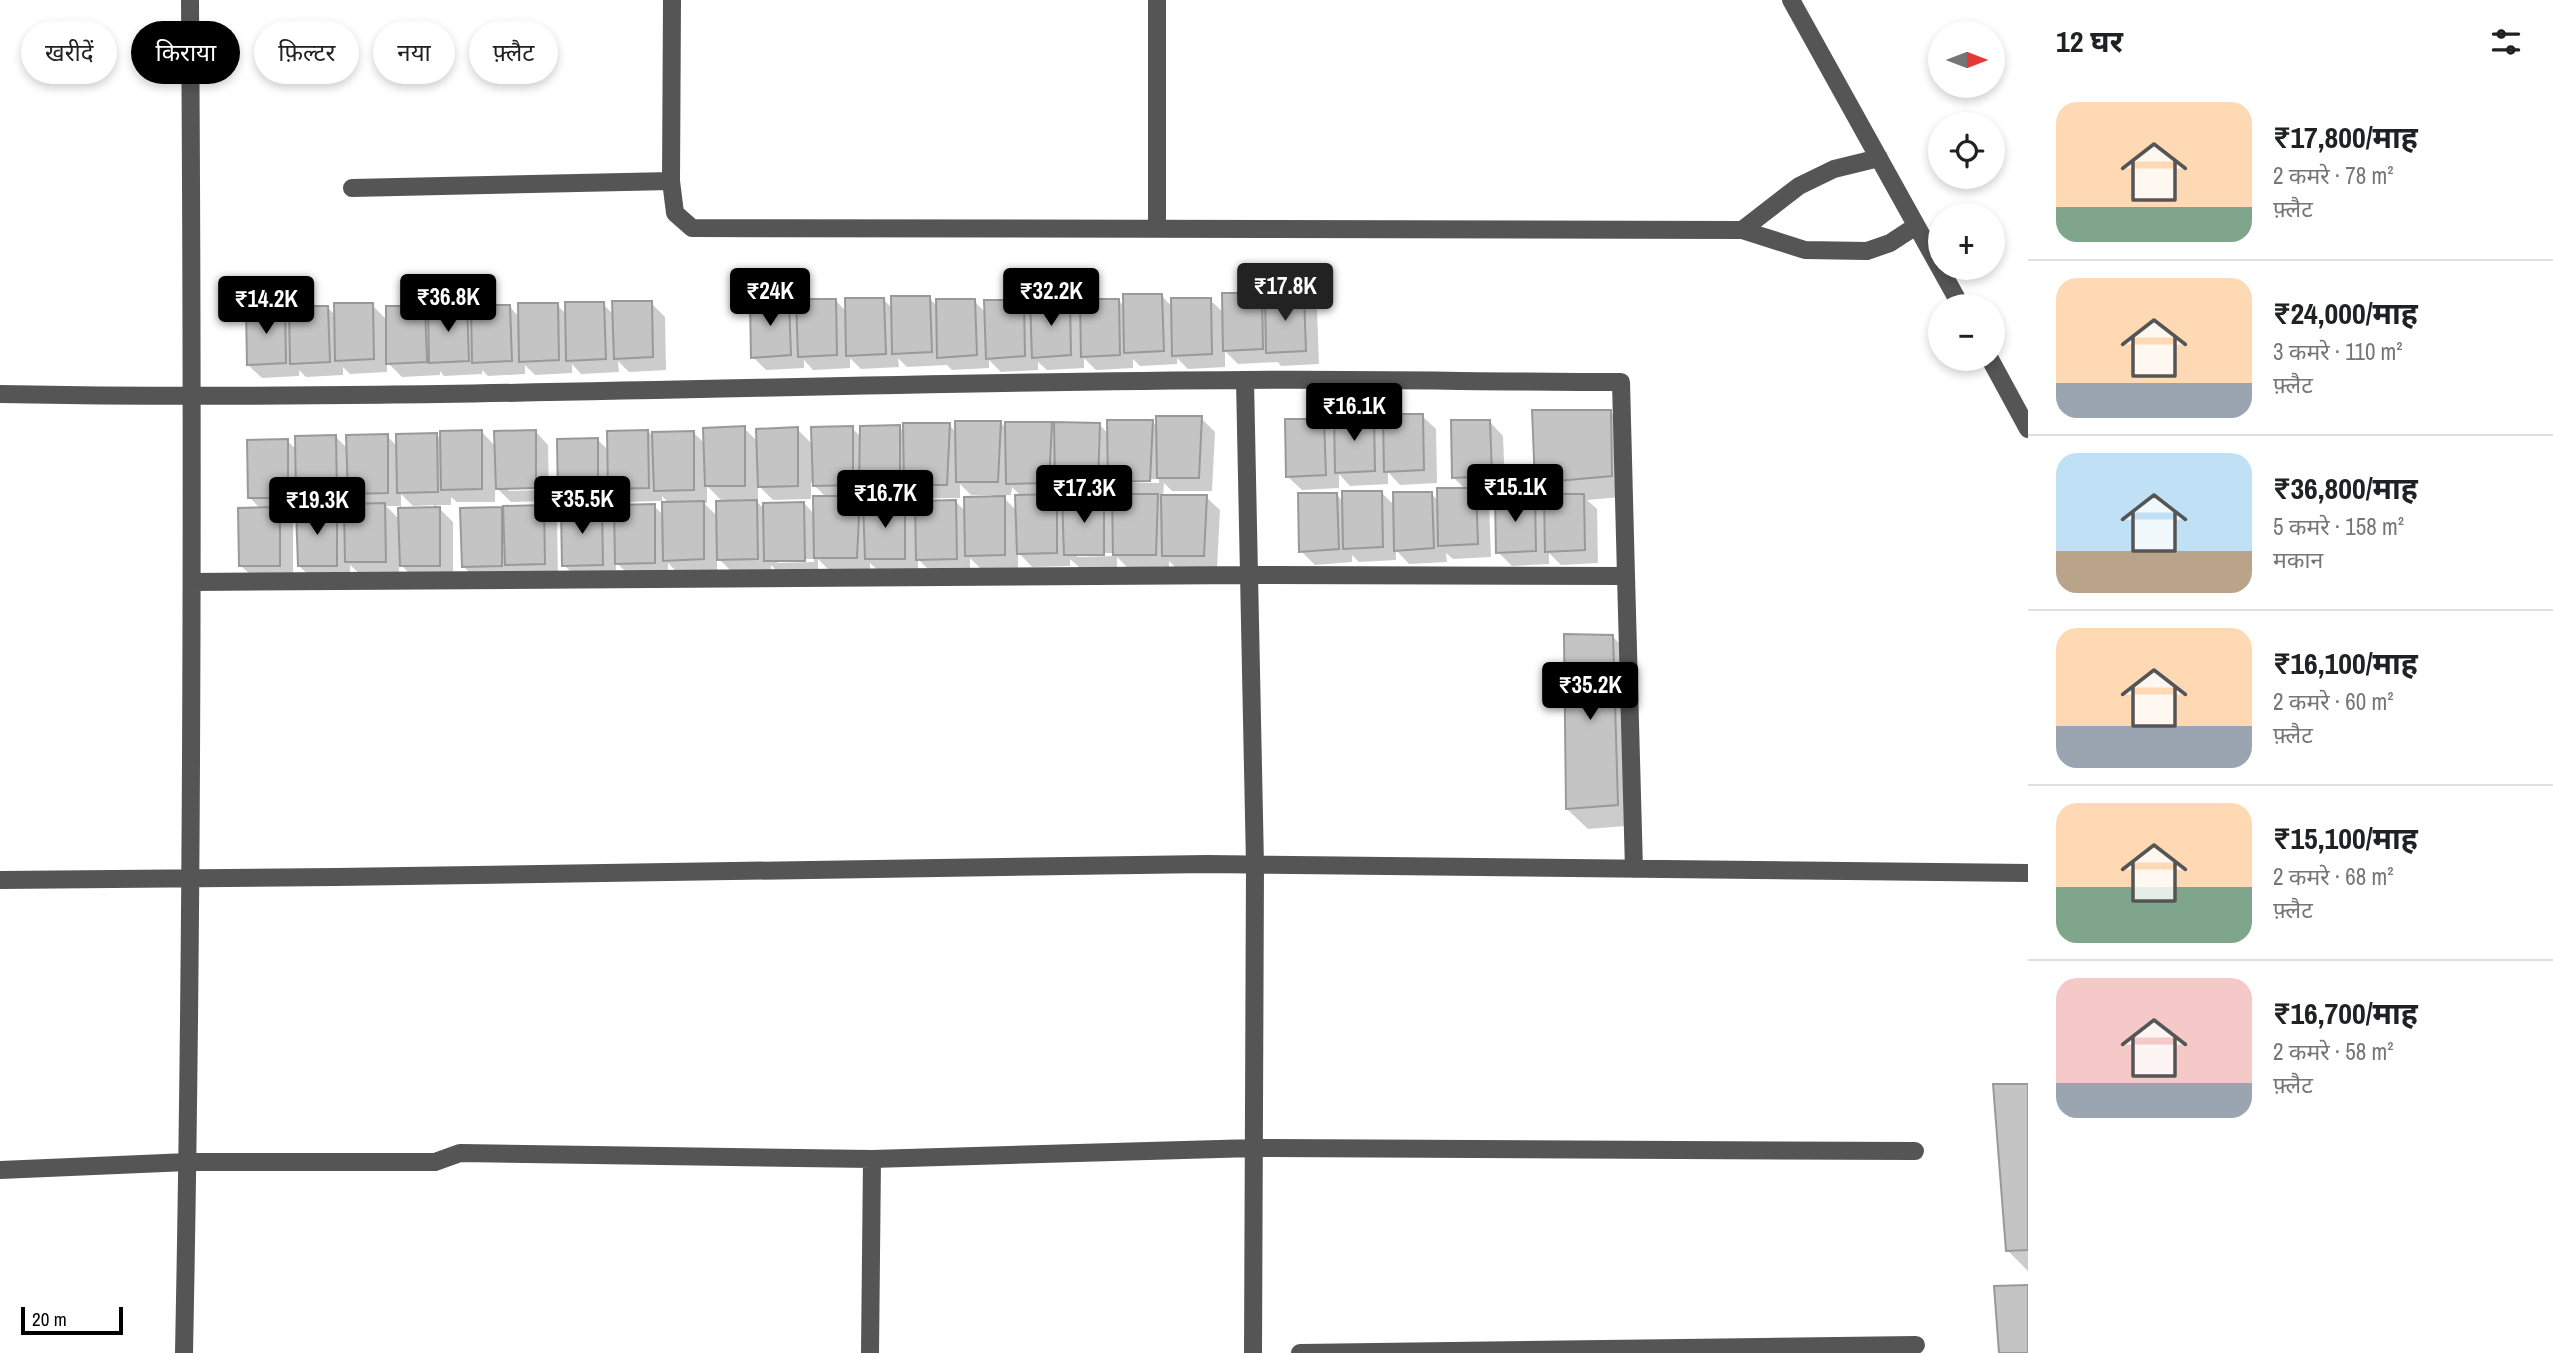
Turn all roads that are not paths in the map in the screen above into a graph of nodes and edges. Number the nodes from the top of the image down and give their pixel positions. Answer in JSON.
{"nodes":[{"id":1,"x":191,"y":0,"type":"edge"},
{"id":2,"x":672,"y":0,"type":"edge"},
{"id":3,"x":1157,"y":0,"type":"edge"},
{"id":4,"x":1791,"y":0,"type":"edge"},
{"id":5,"x":1879,"y":158,"type":"junction"},
{"id":6,"x":671,"y":181,"type":"junction"},
{"id":7,"x":352,"y":188,"type":"dead end"},
{"id":8,"x":1916,"y":226,"type":"junction"},
{"id":9,"x":1157,"y":229,"type":"junction"},
{"id":10,"x":1742,"y":230,"type":"junction"},
{"id":11,"x":1954,"y":294,"type":"edge"},
{"id":12,"x":1997,"y":371,"type":"edge"},
{"id":13,"x":1245,"y":380,"type":"junction"},
{"id":14,"x":0,"y":394,"type":"edge"},
{"id":15,"x":193,"y":398,"type":"junction"},
{"id":16,"x":2028,"y":429,"type":"edge"},
{"id":17,"x":1249,"y":575,"type":"junction"},
{"id":18,"x":1626,"y":576,"type":"junction"},
{"id":19,"x":192,"y":582,"type":"junction"},
{"id":20,"x":1255,"y":864,"type":"junction"},
{"id":21,"x":1634,"y":869,"type":"junction"},
{"id":22,"x":2028,"y":873,"type":"edge"},
{"id":23,"x":190,"y":878,"type":"junction"},
{"id":24,"x":0,"y":880,"type":"edge"},
{"id":25,"x":1254,"y":1148,"type":"junction"},
{"id":26,"x":1915,"y":1151,"type":"dead end"},
{"id":27,"x":872,"y":1159,"type":"junction"},
{"id":28,"x":188,"y":1162,"type":"junction"},
{"id":29,"x":0,"y":1170,"type":"edge"},
{"id":30,"x":1916,"y":1345,"type":"dead end"},
{"id":31,"x":184,"y":1353,"type":"edge"},
{"id":32,"x":870,"y":1353,"type":"edge"},
{"id":33,"x":1253,"y":1353,"type":"edge"},
{"id":34,"x":1300,"y":1353,"type":"edge"}],
"edges":[{"from":1,"to":15,"type":"street"},
{"from":2,"to":6,"type":"street"},
{"from":3,"to":9,"type":"street"},
{"from":4,"to":5,"type":"street"},
{"from":5,"to":8,"type":"street"},
{"from":5,"to":10,"type":"street"},
{"from":6,"to":7,"type":"street"},
{"from":6,"to":9,"type":"street"},
{"from":8,"to":10,"type":"street"},
{"from":8,"to":11,"type":"street"},
{"from":9,"to":10,"type":"street"},
{"from":12,"to":16,"type":"street"},
{"from":13,"to":15,"type":"street"},
{"from":13,"to":17,"type":"street"},
{"from":13,"to":18,"type":"street"},
{"from":14,"to":15,"type":"street"},
{"from":15,"to":19,"type":"street"},
{"from":17,"to":18,"type":"street"},
{"from":17,"to":19,"type":"street"},
{"from":17,"to":20,"type":"street"},
{"from":18,"to":21,"type":"street"},
{"from":19,"to":23,"type":"street"},
{"from":20,"to":21,"type":"street"},
{"from":20,"to":23,"type":"street"},
{"from":20,"to":25,"type":"street"},
{"from":21,"to":22,"type":"street"},
{"from":23,"to":24,"type":"street"},
{"from":23,"to":28,"type":"street"},
{"from":25,"to":26,"type":"street"},
{"from":25,"to":27,"type":"street"},
{"from":25,"to":33,"type":"street"},
{"from":27,"to":28,"type":"street"},
{"from":27,"to":32,"type":"street"},
{"from":28,"to":29,"type":"street"},
{"from":28,"to":31,"type":"street"},
{"from":30,"to":34,"type":"street"}]}
